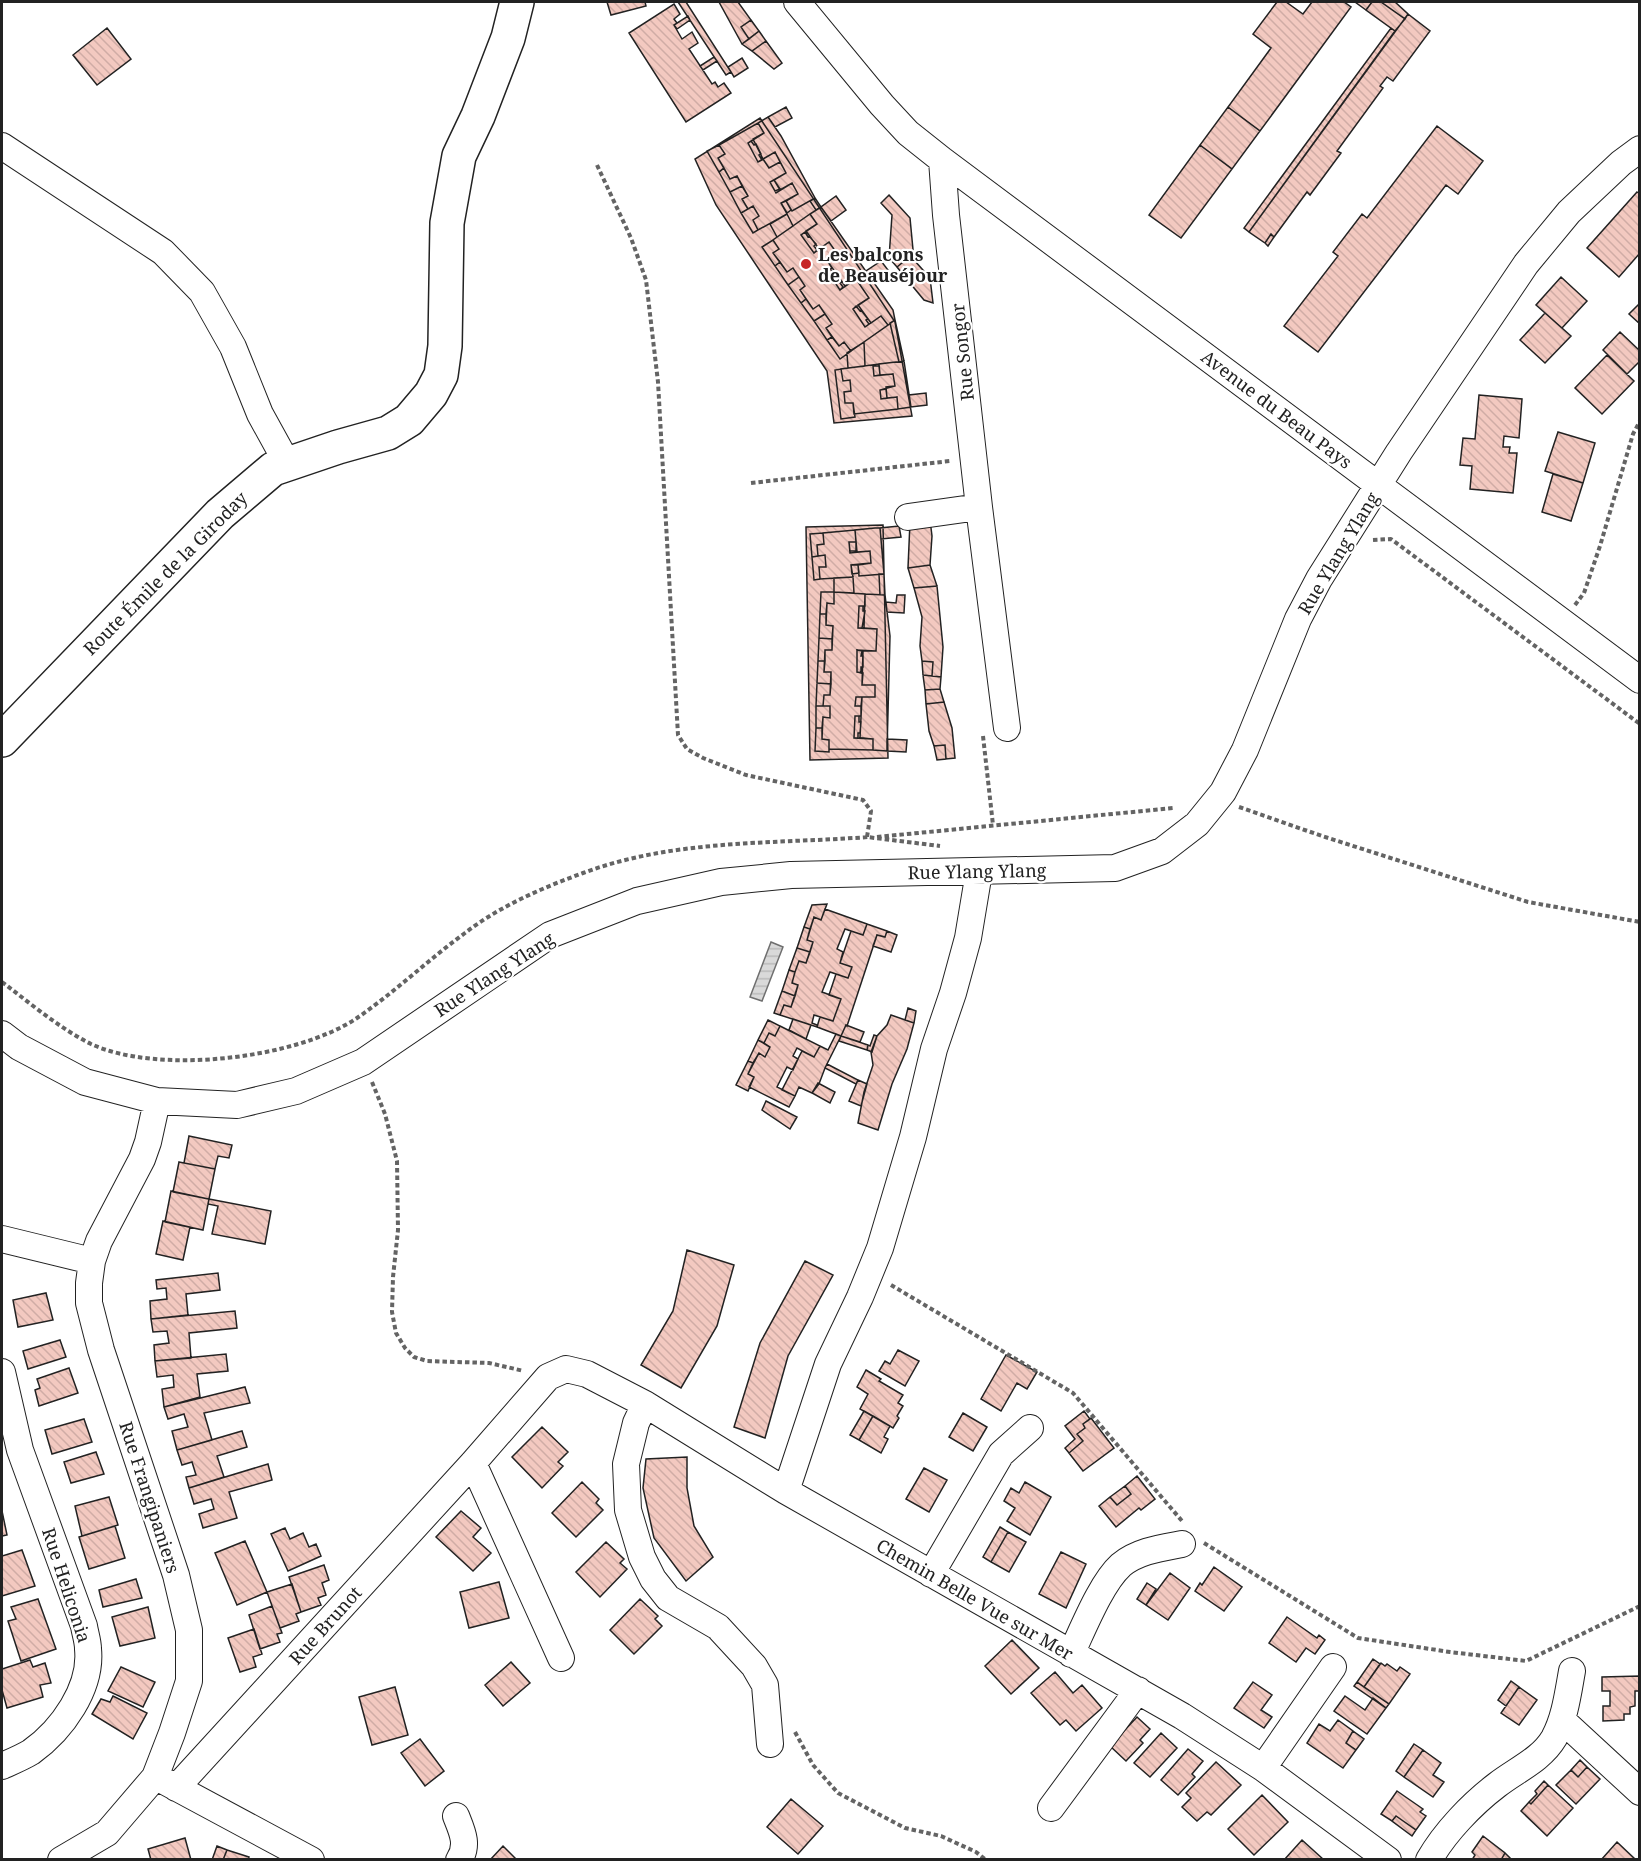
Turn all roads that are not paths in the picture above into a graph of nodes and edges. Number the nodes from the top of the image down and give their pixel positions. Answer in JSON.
{"nodes":[{"id":1,"x":517,"y":2,"type":"edge"},
{"id":2,"x":797,"y":2,"type":"edge"},
{"id":3,"x":2,"y":146,"type":"edge"},
{"id":4,"x":1640,"y":149,"type":"edge"},
{"id":5,"x":942,"y":160,"type":"junction"},
{"id":6,"x":287,"y":463,"type":"junction"},
{"id":7,"x":1379,"y":485,"type":"junction"},
{"id":8,"x":979,"y":507,"type":"junction"},
{"id":9,"x":908,"y":518,"type":"dead end"},
{"id":10,"x":1640,"y":680,"type":"edge"},
{"id":11,"x":1007,"y":728,"type":"dead end"},
{"id":12,"x":2,"y":740,"type":"edge"},
{"id":13,"x":979,"y":872,"type":"junction"},
{"id":14,"x":2,"y":1034,"type":"edge"},
{"id":15,"x":157,"y":1101,"type":"junction"},
{"id":16,"x":2,"y":1241,"type":"edge"},
{"id":17,"x":92,"y":1261,"type":"junction"},
{"id":18,"x":2,"y":1372,"type":"edge"},
{"id":19,"x":548,"y":1377,"type":"joint"},
{"id":20,"x":645,"y":1404,"type":"junction"},
{"id":21,"x":1030,"y":1428,"type":"dead end"},
{"id":22,"x":473,"y":1463,"type":"junction"},
{"id":23,"x":786,"y":1491,"type":"junction"},
{"id":24,"x":1188,"y":1535,"type":"road end"},
{"id":25,"x":931,"y":1574,"type":"junction"},
{"id":26,"x":1071,"y":1654,"type":"junction"},
{"id":27,"x":561,"y":1658,"type":"dead end"},
{"id":28,"x":1333,"y":1667,"type":"dead end"},
{"id":29,"x":1572,"y":1671,"type":"dead end"},
{"id":30,"x":1138,"y":1690,"type":"junction"},
{"id":31,"x":1562,"y":1720,"type":"junction"},
{"id":32,"x":770,"y":1744,"type":"dead end"},
{"id":33,"x":2,"y":1766,"type":"edge"},
{"id":34,"x":1263,"y":1768,"type":"junction"},
{"id":35,"x":166,"y":1782,"type":"junction"},
{"id":36,"x":1640,"y":1792,"type":"edge"},
{"id":37,"x":1051,"y":1808,"type":"dead end"},
{"id":38,"x":456,"y":1816,"type":"dead end"},
{"id":39,"x":61,"y":1860,"type":"edge"},
{"id":40,"x":311,"y":1860,"type":"edge"},
{"id":41,"x":459,"y":1860,"type":"edge"},
{"id":42,"x":1388,"y":1860,"type":"edge"},
{"id":43,"x":1429,"y":1860,"type":"edge"}],
"edges":[{"from":1,"to":6,"type":"main road","name":"Route Émile de la Giroday"},
{"from":2,"to":5,"type":"street","name":"Avenue du Beau Pays"},
{"from":3,"to":6,"type":"street"},
{"from":4,"to":7,"type":"street","name":"Rue Ylang Ylang"},
{"from":5,"to":7,"type":"street","name":"Avenue du Beau Pays"},
{"from":5,"to":8,"type":"street","name":"Rue Songor"},
{"from":6,"to":12,"type":"main road","name":"Route Émile de la Giroday"},
{"from":7,"to":10,"type":"street","name":"Avenue du Beau Pays"},
{"from":7,"to":13,"type":"street","name":"Rue Ylang Ylang"},
{"from":8,"to":9,"type":"street"},
{"from":8,"to":11,"type":"street","name":"Rue Songor"},
{"from":13,"to":15,"type":"street","name":"Rue Ylang Ylang"},
{"from":13,"to":23,"type":"street"},
{"from":14,"to":15,"type":"street","name":"Rue Ylang Ylang"},
{"from":15,"to":17,"type":"street","name":"Rue Frangipaniers"},
{"from":16,"to":17,"type":"street"},
{"from":17,"to":35,"type":"street","name":"Rue Frangipaniers"},
{"from":18,"to":33,"type":"street","name":"Rue Heliconia"},
{"from":19,"to":20,"type":"street","name":"Chemin Belle Vue sur Mer"},
{"from":19,"to":22,"type":"street","name":"Rue Brunot"},
{"from":20,"to":23,"type":"street","name":"Chemin Belle Vue sur Mer"},
{"from":20,"to":32,"type":"street"},
{"from":21,"to":25,"type":"street"},
{"from":22,"to":27,"type":"street"},
{"from":22,"to":35,"type":"street","name":"Rue Brunot"},
{"from":23,"to":25,"type":"street","name":"Chemin Belle Vue sur Mer"},
{"from":24,"to":26,"type":"street"},
{"from":25,"to":26,"type":"street","name":"Chemin Belle Vue sur Mer"},
{"from":26,"to":30,"type":"street","name":"Chemin Belle Vue sur Mer"},
{"from":28,"to":34,"type":"street"},
{"from":29,"to":31,"type":"street"},
{"from":30,"to":34,"type":"street","name":"Chemin Belle Vue sur Mer"},
{"from":30,"to":37,"type":"street"},
{"from":31,"to":36,"type":"street"},
{"from":31,"to":43,"type":"street"},
{"from":34,"to":42,"type":"street","name":"Chemin Belle Vue sur Mer"},
{"from":35,"to":39,"type":"street","name":"Rue Frangipaniers"},
{"from":35,"to":40,"type":"street"},
{"from":38,"to":41,"type":"street"}]}
